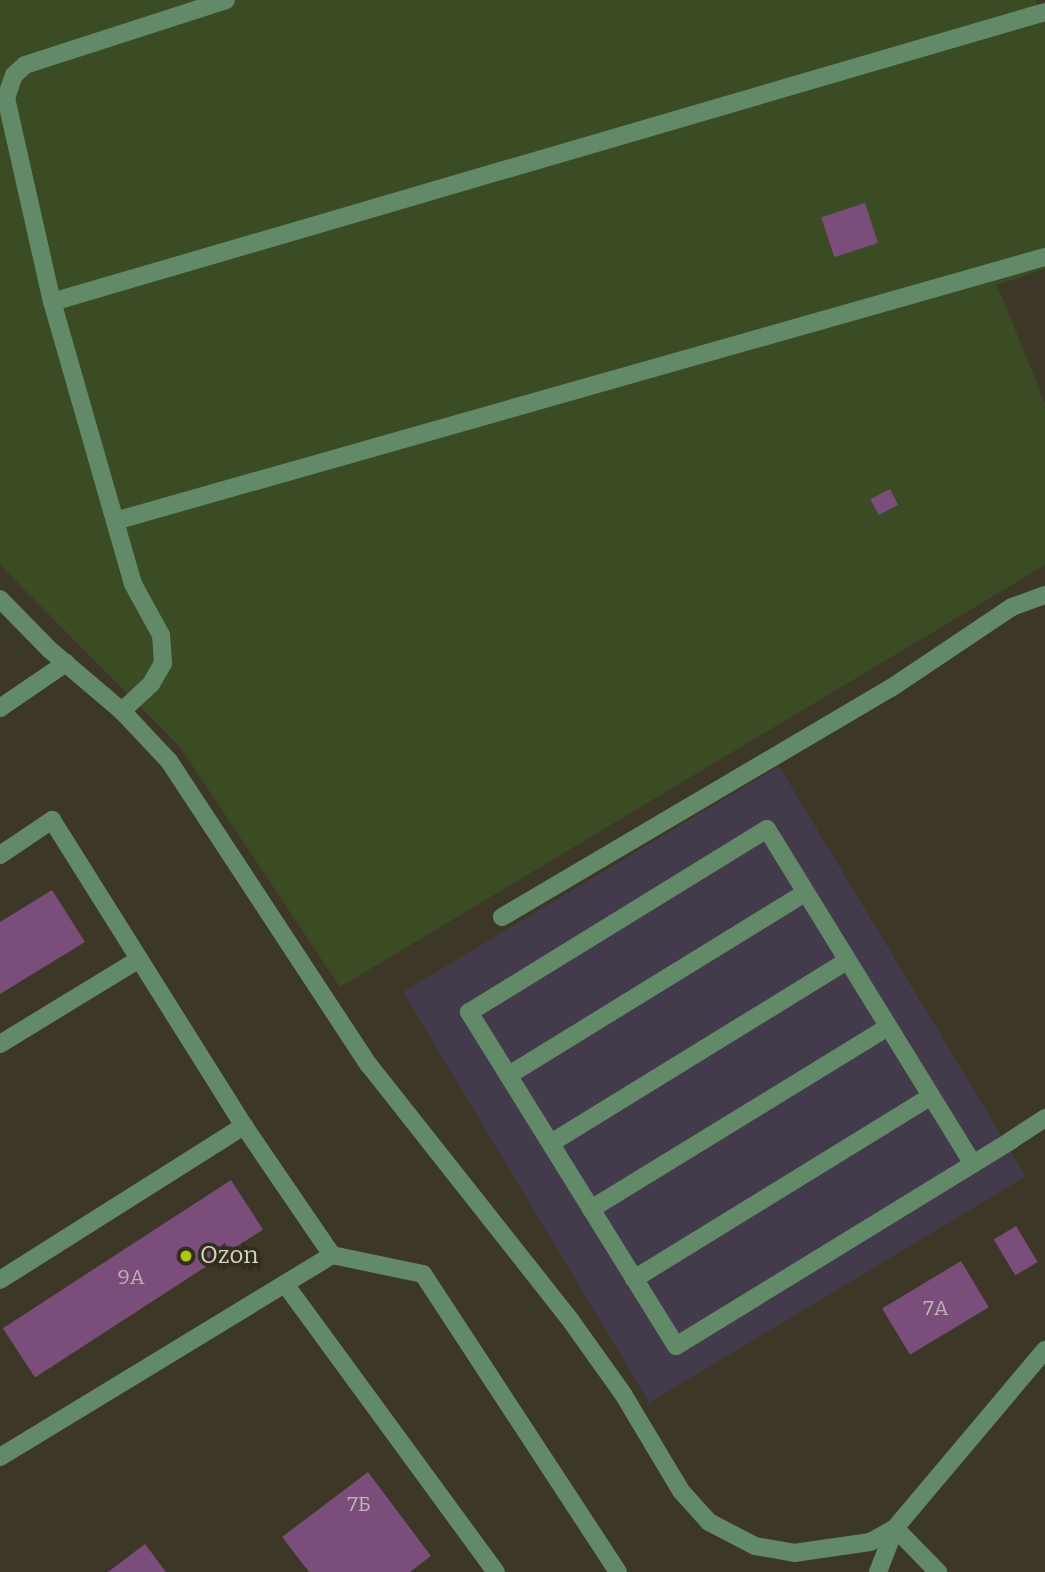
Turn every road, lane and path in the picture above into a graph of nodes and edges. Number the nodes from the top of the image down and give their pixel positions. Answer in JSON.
{"nodes":[{"id":1,"x":226,"y":0,"type":"edge"},
{"id":2,"x":1042,"y":0,"type":"edge"},
{"id":3,"x":1045,"y":5,"type":"edge"},
{"id":4,"x":1045,"y":12,"type":"edge"},
{"id":5,"x":1045,"y":257,"type":"edge"},
{"id":6,"x":52,"y":302,"type":"junction"},
{"id":7,"x":115,"y":521,"type":"junction"},
{"id":8,"x":1045,"y":595,"type":"edge"},
{"id":9,"x":0,"y":599,"type":"edge"},
{"id":10,"x":66,"y":663,"type":"junction"},
{"id":11,"x":0,"y":708,"type":"edge"},
{"id":12,"x":122,"y":711,"type":"junction"},
{"id":13,"x":0,"y":855,"type":"edge"},
{"id":14,"x":806,"y":893,"type":"junction"},
{"id":15,"x":502,"y":917,"type":"dead end"},
{"id":16,"x":139,"y":959,"type":"junction"},
{"id":17,"x":848,"y":961,"type":"junction"},
{"id":18,"x":888,"y":1027,"type":"junction"},
{"id":19,"x":0,"y":1044,"type":"edge"},
{"id":20,"x":509,"y":1075,"type":"junction"},
{"id":21,"x":931,"y":1096,"type":"junction"},
{"id":22,"x":1045,"y":1118,"type":"edge"},
{"id":23,"x":244,"y":1126,"type":"junction"},
{"id":24,"x":551,"y":1143,"type":"junction"},
{"id":25,"x":972,"y":1164,"type":"junction"},
{"id":26,"x":592,"y":1209,"type":"junction"},
{"id":27,"x":332,"y":1255,"type":"junction"},
{"id":28,"x":634,"y":1279,"type":"junction"},
{"id":29,"x":0,"y":1280,"type":"edge"},
{"id":30,"x":285,"y":1284,"type":"junction"},
{"id":31,"x":1045,"y":1350,"type":"edge"},
{"id":32,"x":0,"y":1457,"type":"edge"},
{"id":33,"x":895,"y":1528,"type":"junction"},
{"id":34,"x":496,"y":1572,"type":"edge"},
{"id":35,"x":618,"y":1572,"type":"edge"},
{"id":36,"x":878,"y":1572,"type":"edge"},
{"id":37,"x":938,"y":1572,"type":"edge"}],
"edges":[{"from":1,"to":6,"type":"street"},
{"from":2,"to":3,"type":"street"},
{"from":4,"to":6,"type":"street"},
{"from":5,"to":7,"type":"street"},
{"from":6,"to":7,"type":"street"},
{"from":7,"to":12,"type":"street"},
{"from":8,"to":15,"type":"street"},
{"from":9,"to":10,"type":"street"},
{"from":10,"to":11,"type":"street"},
{"from":10,"to":12,"type":"street"},
{"from":12,"to":33,"type":"street"},
{"from":13,"to":16,"type":"street"},
{"from":14,"to":17,"type":"street"},
{"from":14,"to":20,"type":"street"},
{"from":14,"to":20,"type":"street"},
{"from":16,"to":19,"type":"street"},
{"from":16,"to":23,"type":"street"},
{"from":17,"to":18,"type":"street"},
{"from":17,"to":24,"type":"street"},
{"from":18,"to":21,"type":"street"},
{"from":18,"to":26,"type":"street"},
{"from":20,"to":24,"type":"street"},
{"from":21,"to":25,"type":"street"},
{"from":21,"to":28,"type":"street"},
{"from":22,"to":25,"type":"street"},
{"from":23,"to":27,"type":"street"},
{"from":23,"to":29,"type":"street"},
{"from":24,"to":26,"type":"street"},
{"from":25,"to":28,"type":"street"},
{"from":26,"to":28,"type":"street"},
{"from":27,"to":30,"type":"street"},
{"from":27,"to":35,"type":"street"},
{"from":30,"to":32,"type":"street"},
{"from":30,"to":34,"type":"street"},
{"from":31,"to":33,"type":"street"},
{"from":33,"to":36,"type":"street"},
{"from":33,"to":37,"type":"street"}]}
